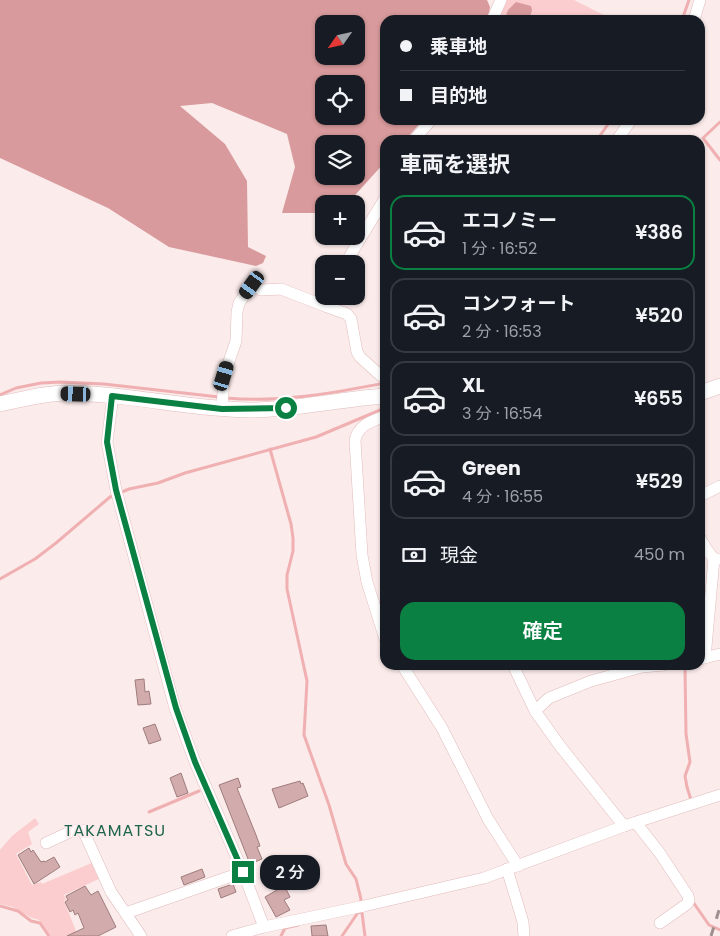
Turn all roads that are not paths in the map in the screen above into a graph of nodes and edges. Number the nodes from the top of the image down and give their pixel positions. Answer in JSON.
{"nodes":[{"id":1,"x":501,"y":0,"type":"edge"},
{"id":2,"x":700,"y":0,"type":"edge"},
{"id":3,"x":494,"y":15,"type":"edge"},
{"id":4,"x":696,"y":15,"type":"edge"},
{"id":5,"x":427,"y":125,"type":"edge"},
{"id":6,"x":418,"y":135,"type":"edge"},
{"id":7,"x":380,"y":206,"type":"edge"},
{"id":8,"x":350,"y":255,"type":"edge"},
{"id":9,"x":315,"y":298,"type":"edge"},
{"id":10,"x":333,"y":305,"type":"edge"},
{"id":11,"x":380,"y":375,"type":"edge"},
{"id":12,"x":720,"y":386,"type":"edge"},
{"id":13,"x":705,"y":392,"type":"edge"},
{"id":14,"x":112,"y":396,"type":"junction"},
{"id":15,"x":380,"y":397,"type":"edge"},
{"id":16,"x":223,"y":403,"type":"junction"},
{"id":17,"x":0,"y":404,"type":"edge"},
{"id":18,"x":380,"y":418,"type":"edge"},
{"id":19,"x":720,"y":486,"type":"edge"},
{"id":20,"x":705,"y":494,"type":"edge"},
{"id":21,"x":705,"y":548,"type":"edge"},
{"id":22,"x":717,"y":559,"type":"edge"},
{"id":23,"x":380,"y":622,"type":"edge"},
{"id":24,"x":705,"y":638,"type":"edge"},
{"id":25,"x":720,"y":654,"type":"edge"},
{"id":26,"x":705,"y":657,"type":"edge"},
{"id":27,"x":405,"y":670,"type":"edge"},
{"id":28,"x":515,"y":670,"type":"edge"},
{"id":29,"x":631,"y":670,"type":"edge"},
{"id":30,"x":535,"y":711,"type":"junction"},
{"id":31,"x":720,"y":795,"type":"edge"},
{"id":32,"x":626,"y":824,"type":"junction"},
{"id":33,"x":46,"y":843,"type":"dead end"},
{"id":34,"x":514,"y":865,"type":"junction"},
{"id":35,"x":243,"y":872,"type":"junction"},
{"id":36,"x":126,"y":913,"type":"junction"},
{"id":37,"x":660,"y":923,"type":"dead end"},
{"id":38,"x":264,"y":927,"type":"junction"},
{"id":39,"x":141,"y":936,"type":"edge"},
{"id":40,"x":232,"y":936,"type":"edge"},
{"id":41,"x":524,"y":936,"type":"edge"}],
"edges":[{"from":1,"to":3,"type":"street"},
{"from":2,"to":4,"type":"street"},
{"from":5,"to":6,"type":"street"},
{"from":7,"to":8,"type":"street"},
{"from":9,"to":16,"type":"street"},
{"from":10,"to":11,"type":"street"},
{"from":12,"to":13,"type":"main road"},
{"from":14,"to":16,"type":"main road"},
{"from":14,"to":17,"type":"main road"},
{"from":14,"to":35,"type":"street"},
{"from":15,"to":16,"type":"main road"},
{"from":18,"to":23,"type":"street"},
{"from":19,"to":20,"type":"street"},
{"from":21,"to":22,"type":"street"},
{"from":22,"to":24,"type":"street"},
{"from":25,"to":26,"type":"street"},
{"from":27,"to":34,"type":"street"},
{"from":28,"to":30,"type":"street"},
{"from":29,"to":30,"type":"street"},
{"from":30,"to":32,"type":"street"},
{"from":31,"to":32,"type":"street"},
{"from":32,"to":34,"type":"street"},
{"from":32,"to":37,"type":"street"},
{"from":33,"to":36,"type":"street"},
{"from":34,"to":38,"type":"street"},
{"from":34,"to":41,"type":"street"},
{"from":35,"to":36,"type":"street"},
{"from":35,"to":38,"type":"street"},
{"from":36,"to":39,"type":"street"},
{"from":38,"to":40,"type":"street"}]}
